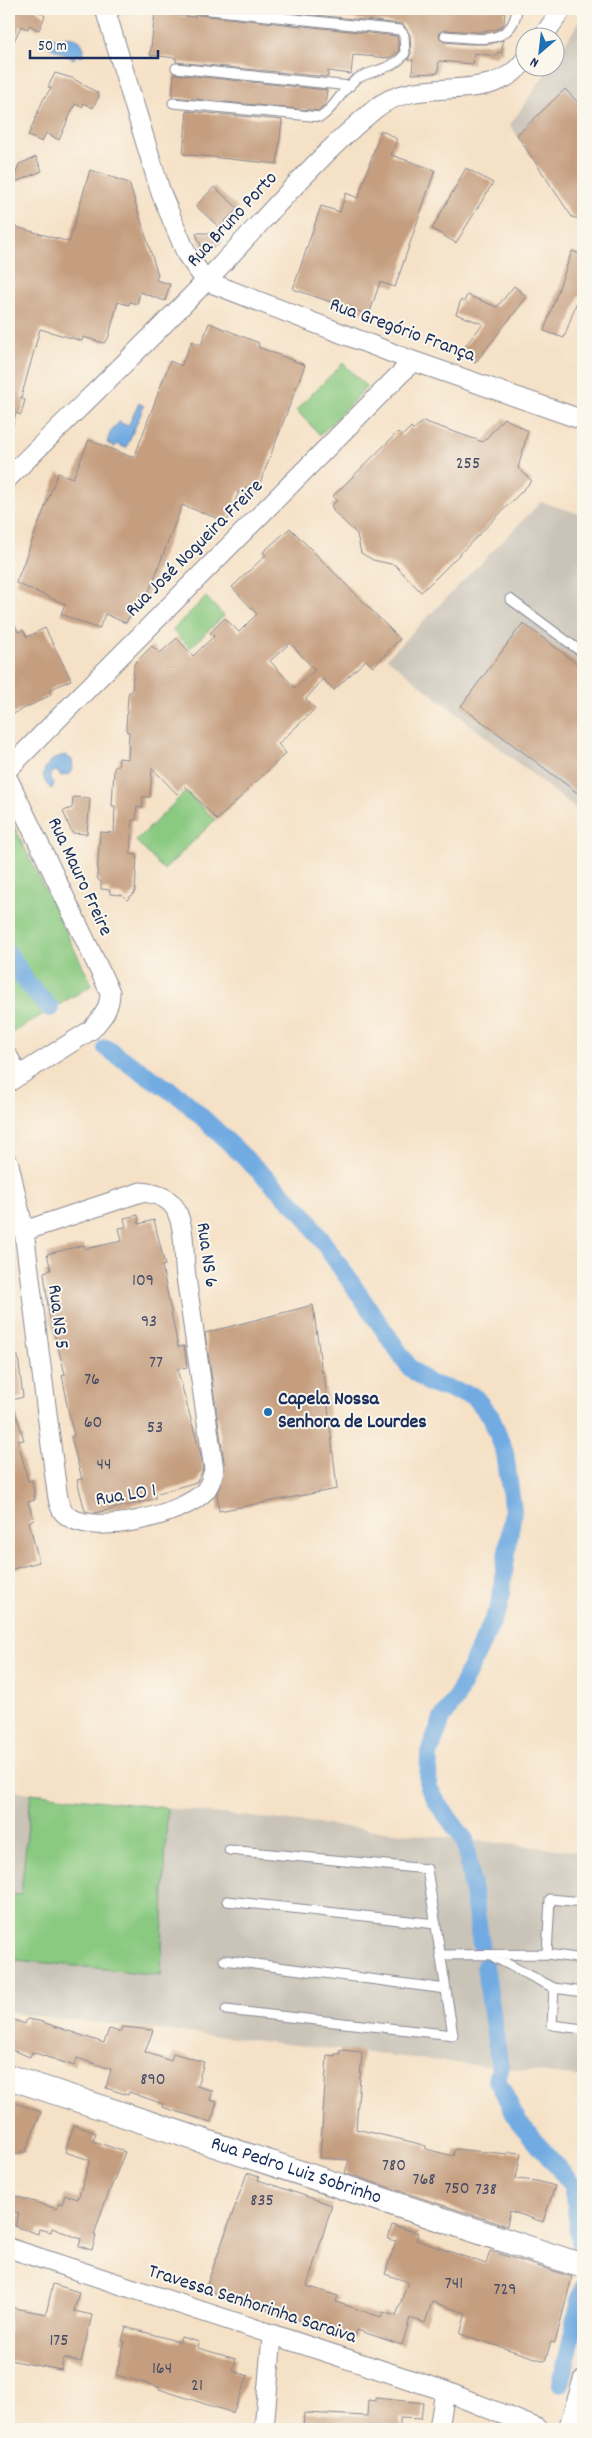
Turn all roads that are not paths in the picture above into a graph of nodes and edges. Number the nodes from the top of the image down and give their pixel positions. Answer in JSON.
{"nodes":[{"id":1,"x":200,"y":9,"type":"edge"},
{"id":2,"x":517,"y":9,"type":"edge"},
{"id":3,"x":562,"y":9,"type":"edge"},
{"id":4,"x":110,"y":11,"type":"edge"},
{"id":5,"x":549,"y":28,"type":"edge"},
{"id":6,"x":445,"y":36,"type":"dead end"},
{"id":7,"x":176,"y":68,"type":"dead end"},
{"id":8,"x":514,"y":73,"type":"edge"},
{"id":9,"x":350,"y":86,"type":"junction"},
{"id":10,"x":173,"y":103,"type":"dead end"},
{"id":11,"x":206,"y":281,"type":"junction"},
{"id":12,"x":413,"y":361,"type":"junction"},
{"id":13,"x":583,"y":420,"type":"edge"},
{"id":14,"x":9,"y":477,"type":"edge"},
{"id":15,"x":510,"y":599,"type":"dead end"},
{"id":16,"x":583,"y":653,"type":"edge"},
{"id":17,"x":9,"y":768,"type":"edge"},
{"id":18,"x":9,"y":781,"type":"edge"},
{"id":19,"x":9,"y":1058,"type":"edge"},
{"id":20,"x":13,"y":1079,"type":"edge"},
{"id":21,"x":9,"y":1164,"type":"edge"},
{"id":22,"x":24,"y":1231,"type":"junction"},
{"id":23,"x":214,"y":1470,"type":"joint"},
{"id":24,"x":55,"y":1477,"type":"joint"},
{"id":25,"x":230,"y":1850,"type":"dead end"},
{"id":26,"x":226,"y":1901,"type":"dead end"},
{"id":27,"x":583,"y":1902,"type":"edge"},
{"id":28,"x":436,"y":1924,"type":"junction"},
{"id":29,"x":547,"y":1954,"type":"junction"},
{"id":30,"x":441,"y":1955,"type":"junction"},
{"id":31,"x":492,"y":1956,"type":"junction"},
{"id":32,"x":583,"y":1959,"type":"edge"},
{"id":33,"x":224,"y":1960,"type":"dead end"},
{"id":34,"x":554,"y":1988,"type":"junction"},
{"id":35,"x":446,"y":1989,"type":"junction"},
{"id":36,"x":583,"y":1992,"type":"edge"},
{"id":37,"x":226,"y":2010,"type":"dead end"},
{"id":38,"x":583,"y":2029,"type":"edge"},
{"id":39,"x":9,"y":2077,"type":"edge"},
{"id":40,"x":9,"y":2248,"type":"edge"},
{"id":41,"x":583,"y":2266,"type":"edge"},
{"id":42,"x":272,"y":2336,"type":"junction"},
{"id":43,"x":583,"y":2380,"type":"edge"},
{"id":44,"x":445,"y":2391,"type":"junction"},
{"id":45,"x":264,"y":2429,"type":"edge"},
{"id":46,"x":439,"y":2429,"type":"edge"},
{"id":47,"x":539,"y":2429,"type":"edge"},
{"id":48,"x":568,"y":2429,"type":"edge"}],
"edges":[{"from":1,"to":9,"type":"lane"},
{"from":2,"to":6,"type":"lane"},
{"from":3,"to":5,"type":"street"},
{"from":4,"to":11,"type":"street"},
{"from":7,"to":9,"type":"lane"},
{"from":8,"to":11,"type":"street","name":"Rua Bruno Porto"},
{"from":9,"to":10,"type":"lane"},
{"from":11,"to":12,"type":"street","name":"Rua Gregório França"},
{"from":11,"to":14,"type":"street","name":"Rua Bruno Porto"},
{"from":12,"to":13,"type":"street","name":"Rua Gregório França"},
{"from":12,"to":17,"type":"street","name":"Rua José Nogueira Freire"},
{"from":15,"to":16,"type":"lane"},
{"from":18,"to":20,"type":"street","name":"Rua Mauro Freire"},
{"from":19,"to":20,"type":"street"},
{"from":21,"to":22,"type":"street","name":"Rua NS 5"},
{"from":22,"to":23,"type":"street","name":"Rua NS 6"},
{"from":22,"to":24,"type":"street","name":"Rua NS 5"},
{"from":23,"to":24,"type":"street","name":"Rua LO 1"},
{"from":25,"to":28,"type":"lane"},
{"from":26,"to":28,"type":"lane"},
{"from":27,"to":29,"type":"lane"},
{"from":28,"to":30,"type":"lane"},
{"from":29,"to":31,"type":"lane"},
{"from":29,"to":32,"type":"lane"},
{"from":30,"to":31,"type":"lane"},
{"from":30,"to":35,"type":"lane"},
{"from":31,"to":34,"type":"lane"},
{"from":33,"to":35,"type":"lane"},
{"from":34,"to":36,"type":"lane"},
{"from":34,"to":38,"type":"lane"},
{"from":35,"to":37,"type":"lane"},
{"from":39,"to":41,"type":"street","name":"Rua Pedro Luiz Sobrinho"},
{"from":40,"to":42,"type":"street","name":"Travessa Senhorinha Saraiva"},
{"from":42,"to":44,"type":"street","name":"Travessa Senhorinha Saraiva"},
{"from":42,"to":45,"type":"street"},
{"from":43,"to":48,"type":"street"},
{"from":44,"to":46,"type":"street"},
{"from":44,"to":47,"type":"street","name":"Travessa Senhorinha Saraiva"}]}
